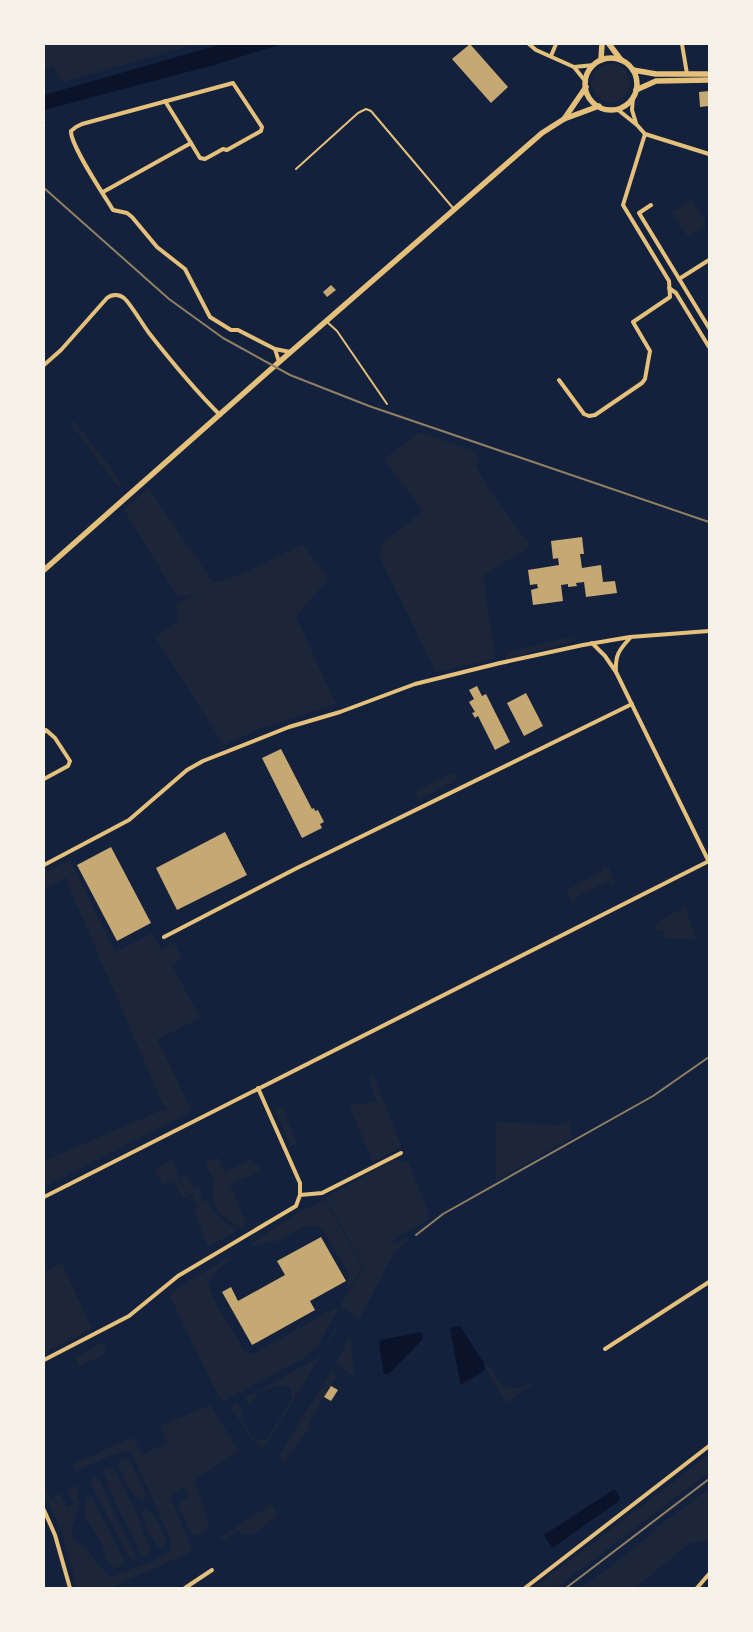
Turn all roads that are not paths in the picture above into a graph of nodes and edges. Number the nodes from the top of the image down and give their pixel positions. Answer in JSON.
{"nodes":[{"id":1,"x":530,"y":44,"type":"edge"},
{"id":2,"x":556,"y":44,"type":"edge"},
{"id":3,"x":602,"y":44,"type":"edge"},
{"id":4,"x":609,"y":44,"type":"edge"},
{"id":5,"x":682,"y":44,"type":"edge"},
{"id":6,"x":550,"y":56,"type":"junction"},
{"id":7,"x":601,"y":60,"type":"junction"},
{"id":8,"x":621,"y":60,"type":"junction"},
{"id":9,"x":594,"y":65,"type":"junction"},
{"id":10,"x":574,"y":67,"type":"junction"},
{"id":11,"x":633,"y":70,"type":"junction"},
{"id":12,"x":687,"y":74,"type":"junction"},
{"id":13,"x":709,"y":77,"type":"edge"},
{"id":14,"x":692,"y":79,"type":"junction"},
{"id":15,"x":682,"y":80,"type":"junction"},
{"id":16,"x":586,"y":85,"type":"junction"},
{"id":17,"x":636,"y":90,"type":"junction"},
{"id":18,"x":633,"y":97,"type":"junction"},
{"id":19,"x":165,"y":101,"type":"junction"},
{"id":20,"x":599,"y":106,"type":"junction"},
{"id":21,"x":618,"y":109,"type":"junction"},
{"id":22,"x":564,"y":119,"type":"junction"},
{"id":23,"x":637,"y":125,"type":"junction"},
{"id":24,"x":645,"y":134,"type":"junction"},
{"id":25,"x":191,"y":143,"type":"junction"},
{"id":26,"x":709,"y":154,"type":"edge"},
{"id":27,"x":296,"y":169,"type":"dead end"},
{"id":28,"x":103,"y":192,"type":"junction"},
{"id":29,"x":651,"y":205,"type":"dead end"},
{"id":30,"x":454,"y":210,"type":"junction"},
{"id":31,"x":709,"y":260,"type":"edge"},
{"id":32,"x":679,"y":279,"type":"junction"},
{"id":33,"x":669,"y":288,"type":"junction"},
{"id":34,"x":326,"y":321,"type":"junction"},
{"id":35,"x":709,"y":328,"type":"edge"},
{"id":36,"x":709,"y":347,"type":"edge"},
{"id":37,"x":275,"y":349,"type":"junction"},
{"id":38,"x":290,"y":352,"type":"junction"},
{"id":39,"x":279,"y":362,"type":"junction"},
{"id":40,"x":44,"y":365,"type":"edge"},
{"id":41,"x":559,"y":380,"type":"dead end"},
{"id":42,"x":387,"y":404,"type":"dead end"},
{"id":43,"x":220,"y":415,"type":"junction"},
{"id":44,"x":44,"y":570,"type":"edge"},
{"id":45,"x":709,"y":631,"type":"edge"},
{"id":46,"x":630,"y":638,"type":"junction"},
{"id":47,"x":592,"y":643,"type":"junction"},
{"id":48,"x":616,"y":672,"type":"junction"},
{"id":49,"x":632,"y":704,"type":"junction"},
{"id":50,"x":44,"y":732,"type":"edge"},
{"id":51,"x":44,"y":779,"type":"edge"},
{"id":52,"x":709,"y":862,"type":"edge"},
{"id":53,"x":44,"y":865,"type":"edge"},
{"id":54,"x":164,"y":937,"type":"dead end"},
{"id":55,"x":258,"y":1088,"type":"junction"},
{"id":56,"x":401,"y":1153,"type":"dead end"},
{"id":57,"x":300,"y":1195,"type":"junction"},
{"id":58,"x":44,"y":1197,"type":"edge"},
{"id":59,"x":709,"y":1282,"type":"edge"},
{"id":60,"x":605,"y":1349,"type":"dead end"},
{"id":61,"x":44,"y":1360,"type":"edge"},
{"id":62,"x":709,"y":1446,"type":"edge"},
{"id":63,"x":44,"y":1510,"type":"edge"},
{"id":64,"x":212,"y":1570,"type":"dead end"},
{"id":65,"x":709,"y":1574,"type":"edge"},
{"id":66,"x":70,"y":1588,"type":"edge"},
{"id":67,"x":185,"y":1588,"type":"edge"},
{"id":68,"x":525,"y":1588,"type":"edge"},
{"id":69,"x":697,"y":1588,"type":"edge"}],
"edges":[{"from":1,"to":6,"type":"street"},
{"from":2,"to":6,"type":"street"},
{"from":3,"to":7,"type":"main road"},
{"from":4,"to":8,"type":"main road"},
{"from":5,"to":12,"type":"street"},
{"from":6,"to":10,"type":"street"},
{"from":7,"to":8,"type":"main road"},
{"from":7,"to":9,"type":"main road"},
{"from":8,"to":11,"type":"main road"},
{"from":9,"to":10,"type":"street"},
{"from":9,"to":16,"type":"main road"},
{"from":10,"to":16,"type":"street"},
{"from":11,"to":12,"type":"main road"},
{"from":11,"to":17,"type":"main road"},
{"from":12,"to":13,"type":"main road"},
{"from":12,"to":14,"type":"main road"},
{"from":12,"to":15,"type":"main road"},
{"from":13,"to":14,"type":"main road"},
{"from":14,"to":15,"type":"main road"},
{"from":15,"to":17,"type":"main road"},
{"from":16,"to":20,"type":"main road"},
{"from":16,"to":22,"type":"main road"},
{"from":17,"to":18,"type":"main road"},
{"from":18,"to":21,"type":"main road"},
{"from":18,"to":23,"type":"street"},
{"from":19,"to":25,"type":"street"},
{"from":19,"to":25,"type":"street"},
{"from":19,"to":28,"type":"street"},
{"from":20,"to":21,"type":"main road"},
{"from":20,"to":22,"type":"main road"},
{"from":21,"to":23,"type":"street"},
{"from":22,"to":30,"type":"main road"},
{"from":23,"to":24,"type":"street"},
{"from":24,"to":26,"type":"street"},
{"from":24,"to":33,"type":"street"},
{"from":25,"to":28,"type":"street"},
{"from":27,"to":30,"type":"lane"},
{"from":28,"to":37,"type":"street"},
{"from":29,"to":32,"type":"street"},
{"from":30,"to":34,"type":"main road"},
{"from":31,"to":32,"type":"street"},
{"from":32,"to":35,"type":"street"},
{"from":33,"to":36,"type":"street"},
{"from":33,"to":41,"type":"street"},
{"from":34,"to":38,"type":"main road"},
{"from":34,"to":42,"type":"lane"},
{"from":37,"to":38,"type":"street"},
{"from":37,"to":39,"type":"street"},
{"from":38,"to":39,"type":"main road"},
{"from":39,"to":43,"type":"main road"},
{"from":40,"to":43,"type":"street"},
{"from":43,"to":44,"type":"main road"},
{"from":45,"to":46,"type":"street"},
{"from":46,"to":47,"type":"street"},
{"from":46,"to":48,"type":"street"},
{"from":47,"to":48,"type":"street"},
{"from":47,"to":53,"type":"street"},
{"from":48,"to":49,"type":"street"},
{"from":49,"to":52,"type":"street"},
{"from":49,"to":54,"type":"street"},
{"from":50,"to":51,"type":"street"},
{"from":52,"to":55,"type":"street"},
{"from":55,"to":57,"type":"street"},
{"from":55,"to":58,"type":"street"},
{"from":56,"to":57,"type":"street"},
{"from":57,"to":61,"type":"street"},
{"from":59,"to":60,"type":"street"},
{"from":62,"to":68,"type":"street"},
{"from":63,"to":66,"type":"street"},
{"from":64,"to":67,"type":"street"},
{"from":65,"to":69,"type":"street"}]}
